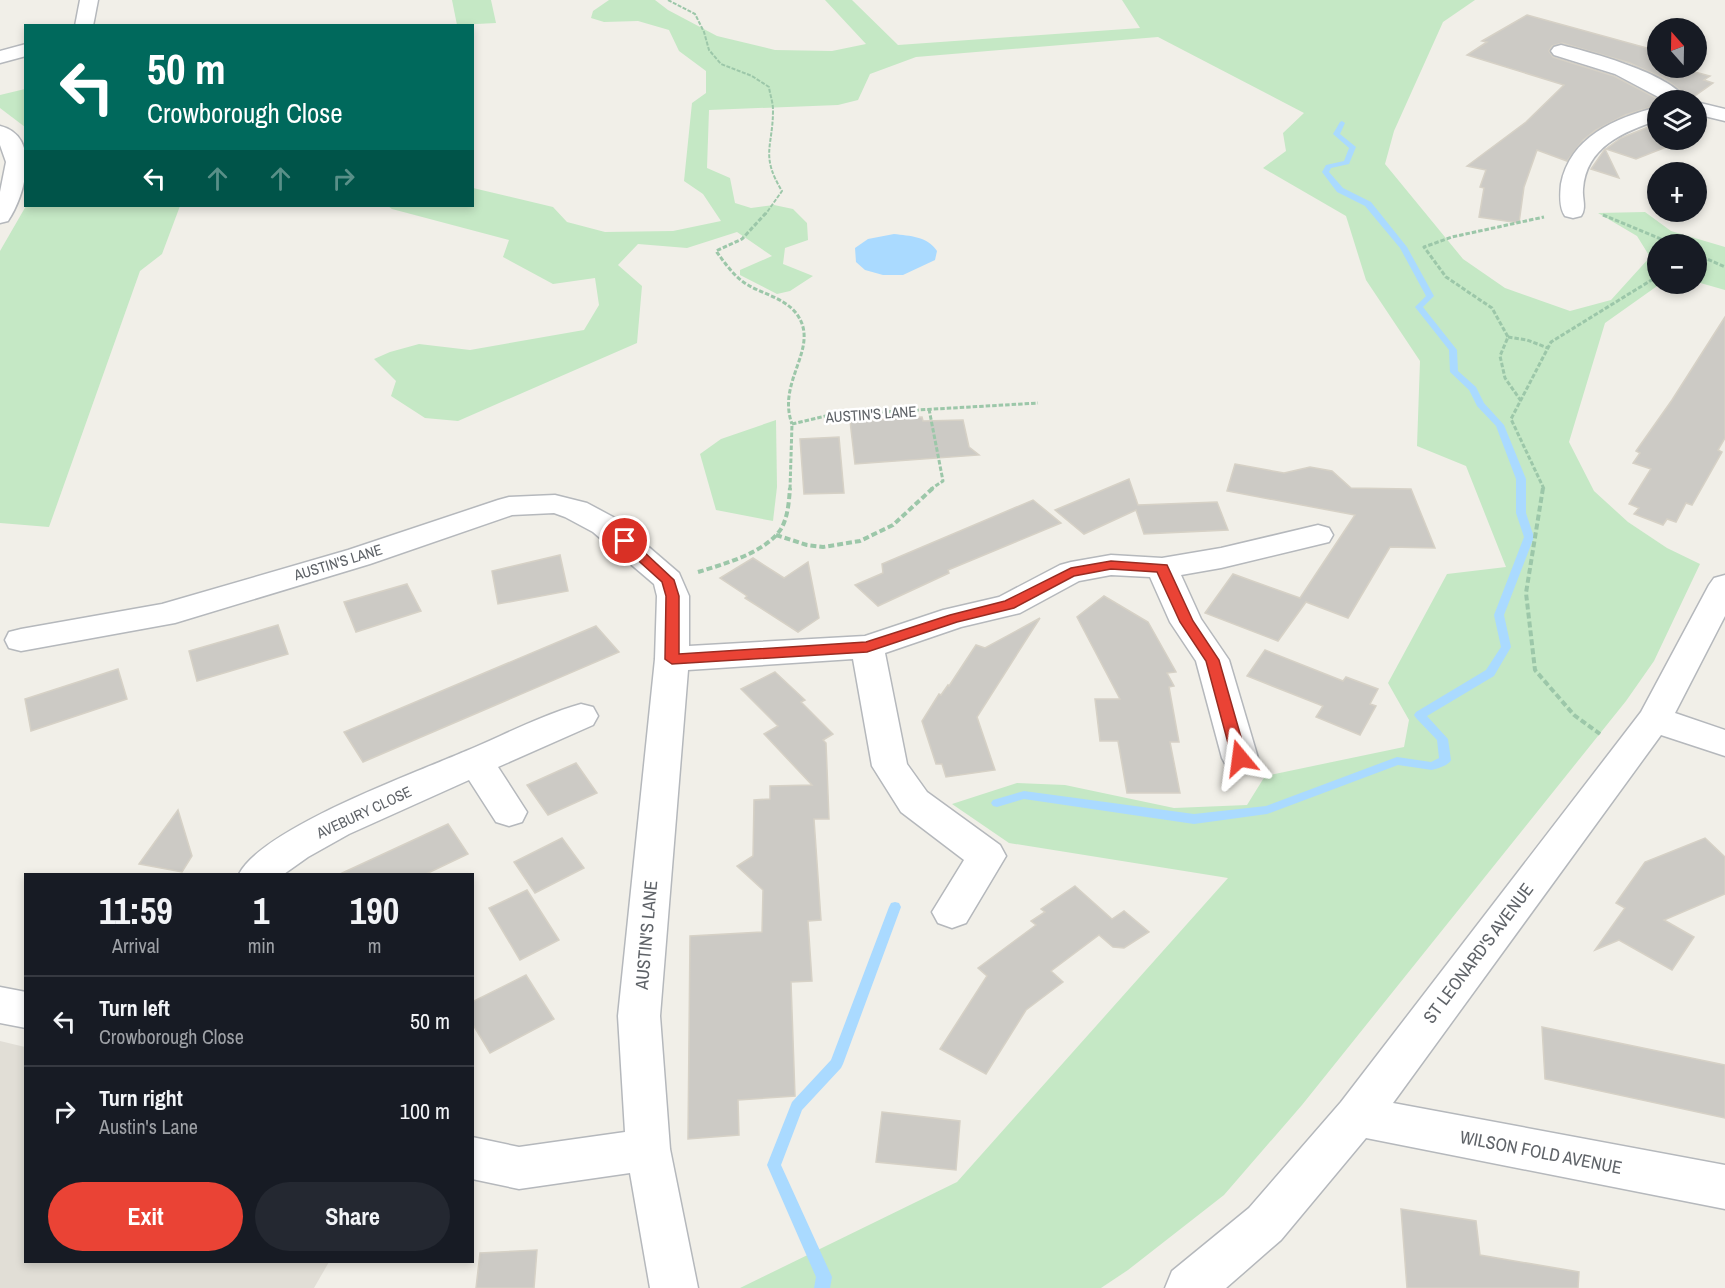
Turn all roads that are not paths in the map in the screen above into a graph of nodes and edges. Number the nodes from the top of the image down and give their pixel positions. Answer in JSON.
{"nodes":[{"id":1,"x":89,"y":0,"type":"edge"},
{"id":2,"x":84,"y":24,"type":"edge"},
{"id":3,"x":1557,"y":50,"type":"dead end"},
{"id":4,"x":24,"y":51,"type":"edge"},
{"id":5,"x":0,"y":57,"type":"edge"},
{"id":6,"x":1661,"y":90,"type":"edge"},
{"id":7,"x":1707,"y":111,"type":"edge"},
{"id":8,"x":1725,"y":115,"type":"edge"},
{"id":9,"x":1647,"y":117,"type":"edge"},
{"id":10,"x":0,"y":132,"type":"edge"},
{"id":11,"x":1574,"y":215,"type":"road end"},
{"id":12,"x":0,"y":216,"type":"edge"},
{"id":13,"x":1318,"y":535,"type":"dead end"},
{"id":14,"x":1162,"y":568,"type":"junction"},
{"id":15,"x":1725,"y":585,"type":"edge"},
{"id":16,"x":21,"y":640,"type":"dead end"},
{"id":17,"x":867,"y":647,"type":"junction"},
{"id":18,"x":672,"y":659,"type":"junction"},
{"id":19,"x":581,"y":716,"type":"dead end"},
{"id":20,"x":1654,"y":719,"type":"junction"},
{"id":21,"x":1725,"y":743,"type":"edge"},
{"id":22,"x":1240,"y":758,"type":"dead end"},
{"id":23,"x":476,"y":762,"type":"junction"},
{"id":24,"x":509,"y":812,"type":"dead end"},
{"id":25,"x":259,"y":873,"type":"edge"},
{"id":26,"x":952,"y":912,"type":"dead end"},
{"id":27,"x":0,"y":1005,"type":"edge"},
{"id":28,"x":24,"y":1010,"type":"edge"},
{"id":29,"x":1357,"y":1116,"type":"junction"},
{"id":30,"x":648,"y":1149,"type":"junction"},
{"id":31,"x":474,"y":1158,"type":"edge"},
{"id":32,"x":1725,"y":1187,"type":"edge"},
{"id":33,"x":674,"y":1288,"type":"edge"},
{"id":34,"x":1189,"y":1288,"type":"edge"}],
"edges":[{"from":1,"to":2,"type":"street"},
{"from":3,"to":6,"type":"street"},
{"from":4,"to":5,"type":"street"},
{"from":7,"to":8,"type":"street"},
{"from":9,"to":11,"type":"street"},
{"from":10,"to":12,"type":"street"},
{"from":13,"to":14,"type":"street"},
{"from":14,"to":17,"type":"street"},
{"from":14,"to":22,"type":"street"},
{"from":15,"to":20,"type":"street","name":"ST LEONARD'S AVENUE"},
{"from":16,"to":18,"type":"street","name":"AUSTIN'S LANE"},
{"from":17,"to":18,"type":"street"},
{"from":17,"to":26,"type":"street"},
{"from":18,"to":30,"type":"street","name":"AUSTIN'S LANE"},
{"from":19,"to":23,"type":"street","name":"AVEBURY CLOSE"},
{"from":20,"to":21,"type":"street"},
{"from":20,"to":29,"type":"street","name":"ST LEONARD'S AVENUE"},
{"from":23,"to":24,"type":"street"},
{"from":23,"to":25,"type":"street","name":"AVEBURY CLOSE"},
{"from":27,"to":28,"type":"street"},
{"from":29,"to":32,"type":"street","name":"WILSON FOLD AVENUE"},
{"from":29,"to":34,"type":"street","name":"ST LEONARD'S AVENUE"},
{"from":30,"to":31,"type":"street"},
{"from":30,"to":33,"type":"street","name":"AUSTIN'S LANE"}]}
